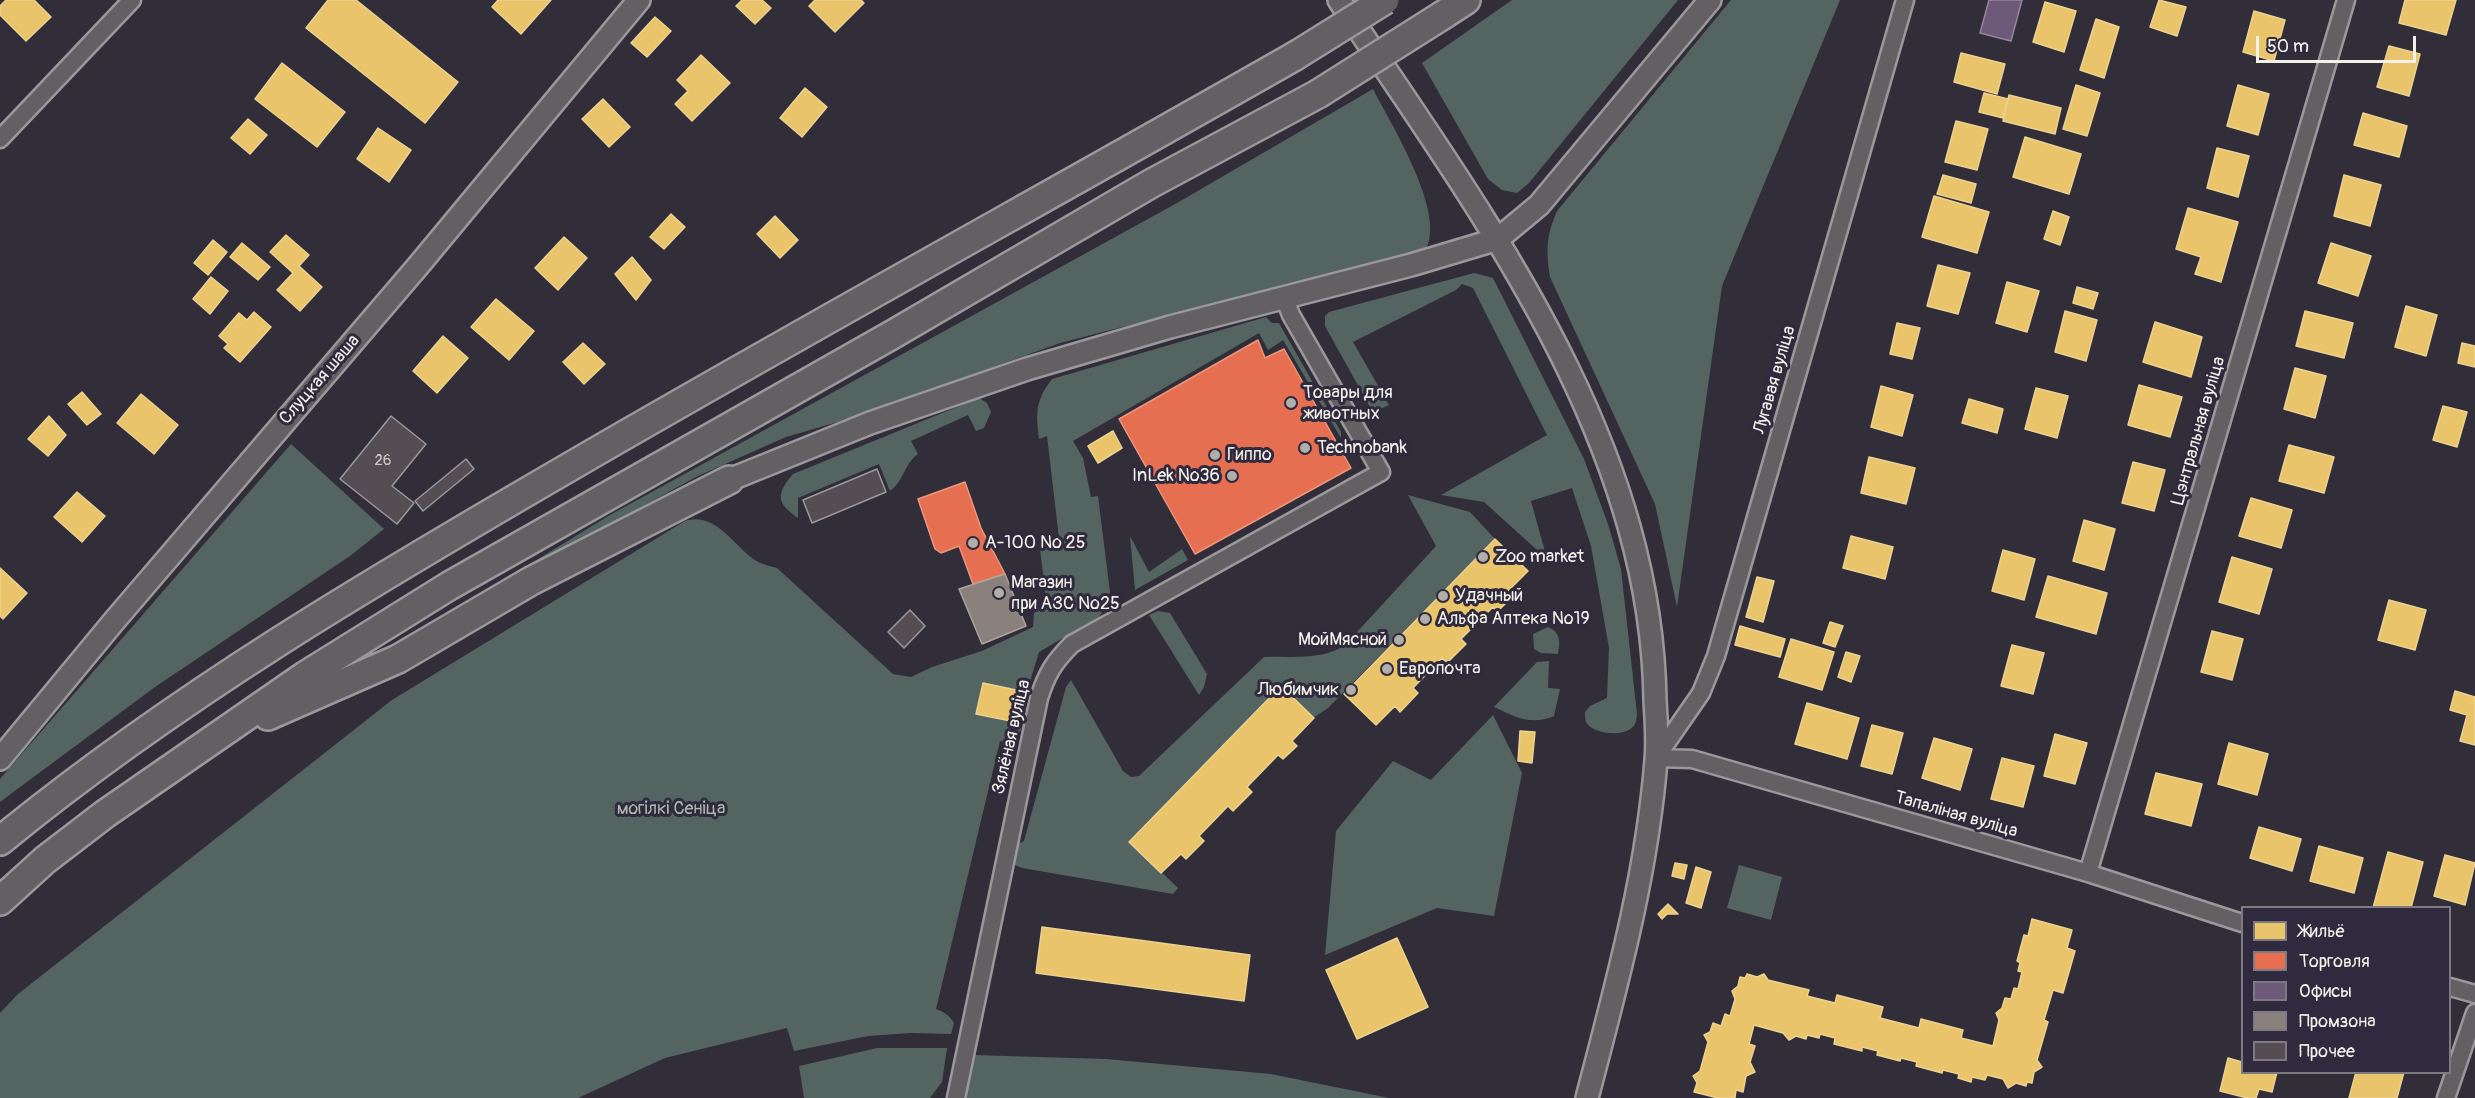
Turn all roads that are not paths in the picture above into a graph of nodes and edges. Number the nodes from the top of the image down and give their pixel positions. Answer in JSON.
{"nodes":[{"id":1,"x":132,"y":0,"type":"edge"},
{"id":2,"x":639,"y":0,"type":"edge"},
{"id":3,"x":1339,"y":0,"type":"edge"},
{"id":4,"x":1385,"y":0,"type":"edge"},
{"id":5,"x":1466,"y":0,"type":"edge"},
{"id":6,"x":1710,"y":0,"type":"edge"},
{"id":7,"x":1905,"y":0,"type":"edge"},
{"id":8,"x":2346,"y":0,"type":"edge"},
{"id":9,"x":0,"y":139,"type":"edge"},
{"id":10,"x":1498,"y":239,"type":"junction"},
{"id":11,"x":1284,"y":297,"type":"junction"},
{"id":12,"x":729,"y":480,"type":"joint"},
{"id":13,"x":204,"y":744,"type":"junction"},
{"id":14,"x":1656,"y":758,"type":"junction"},
{"id":15,"x":0,"y":759,"type":"edge"},
{"id":16,"x":0,"y":842,"type":"edge"},
{"id":17,"x":2088,"y":873,"type":"junction"},
{"id":18,"x":0,"y":901,"type":"edge"},
{"id":19,"x":2241,"y":923,"type":"edge"},
{"id":20,"x":2451,"y":987,"type":"edge"},
{"id":21,"x":2475,"y":994,"type":"edge"},
{"id":22,"x":2475,"y":1013,"type":"edge"},
{"id":23,"x":956,"y":1098,"type":"edge"},
{"id":24,"x":1587,"y":1098,"type":"edge"},
{"id":25,"x":2446,"y":1098,"type":"edge"}],
"edges":[{"from":1,"to":9,"type":"street"},
{"from":2,"to":15,"type":"street","name":"Слуцкая шаша"},
{"from":3,"to":10,"type":"street"},
{"from":4,"to":16,"type":"highway","bridge":true},
{"from":5,"to":13,"type":"highway","bridge":true},
{"from":6,"to":10,"type":"street"},
{"from":7,"to":14,"type":"street","name":"Лугавая вуліца"},
{"from":8,"to":17,"type":"street","name":"Цэнтральная вуліца"},
{"from":10,"to":11,"type":"street"},
{"from":10,"to":14,"type":"street"},
{"from":11,"to":12,"type":"street"},
{"from":11,"to":23,"type":"street","name":"Зялёная вуліца"},
{"from":12,"to":13,"type":"highway"},
{"from":13,"to":18,"type":"highway"},
{"from":14,"to":17,"type":"street","name":"Тапаліная вуліца"},
{"from":14,"to":24,"type":"street"},
{"from":17,"to":19,"type":"street","name":"Тапаліная вуліца"},
{"from":20,"to":21,"type":"street"},
{"from":22,"to":25,"type":"street"}]}
